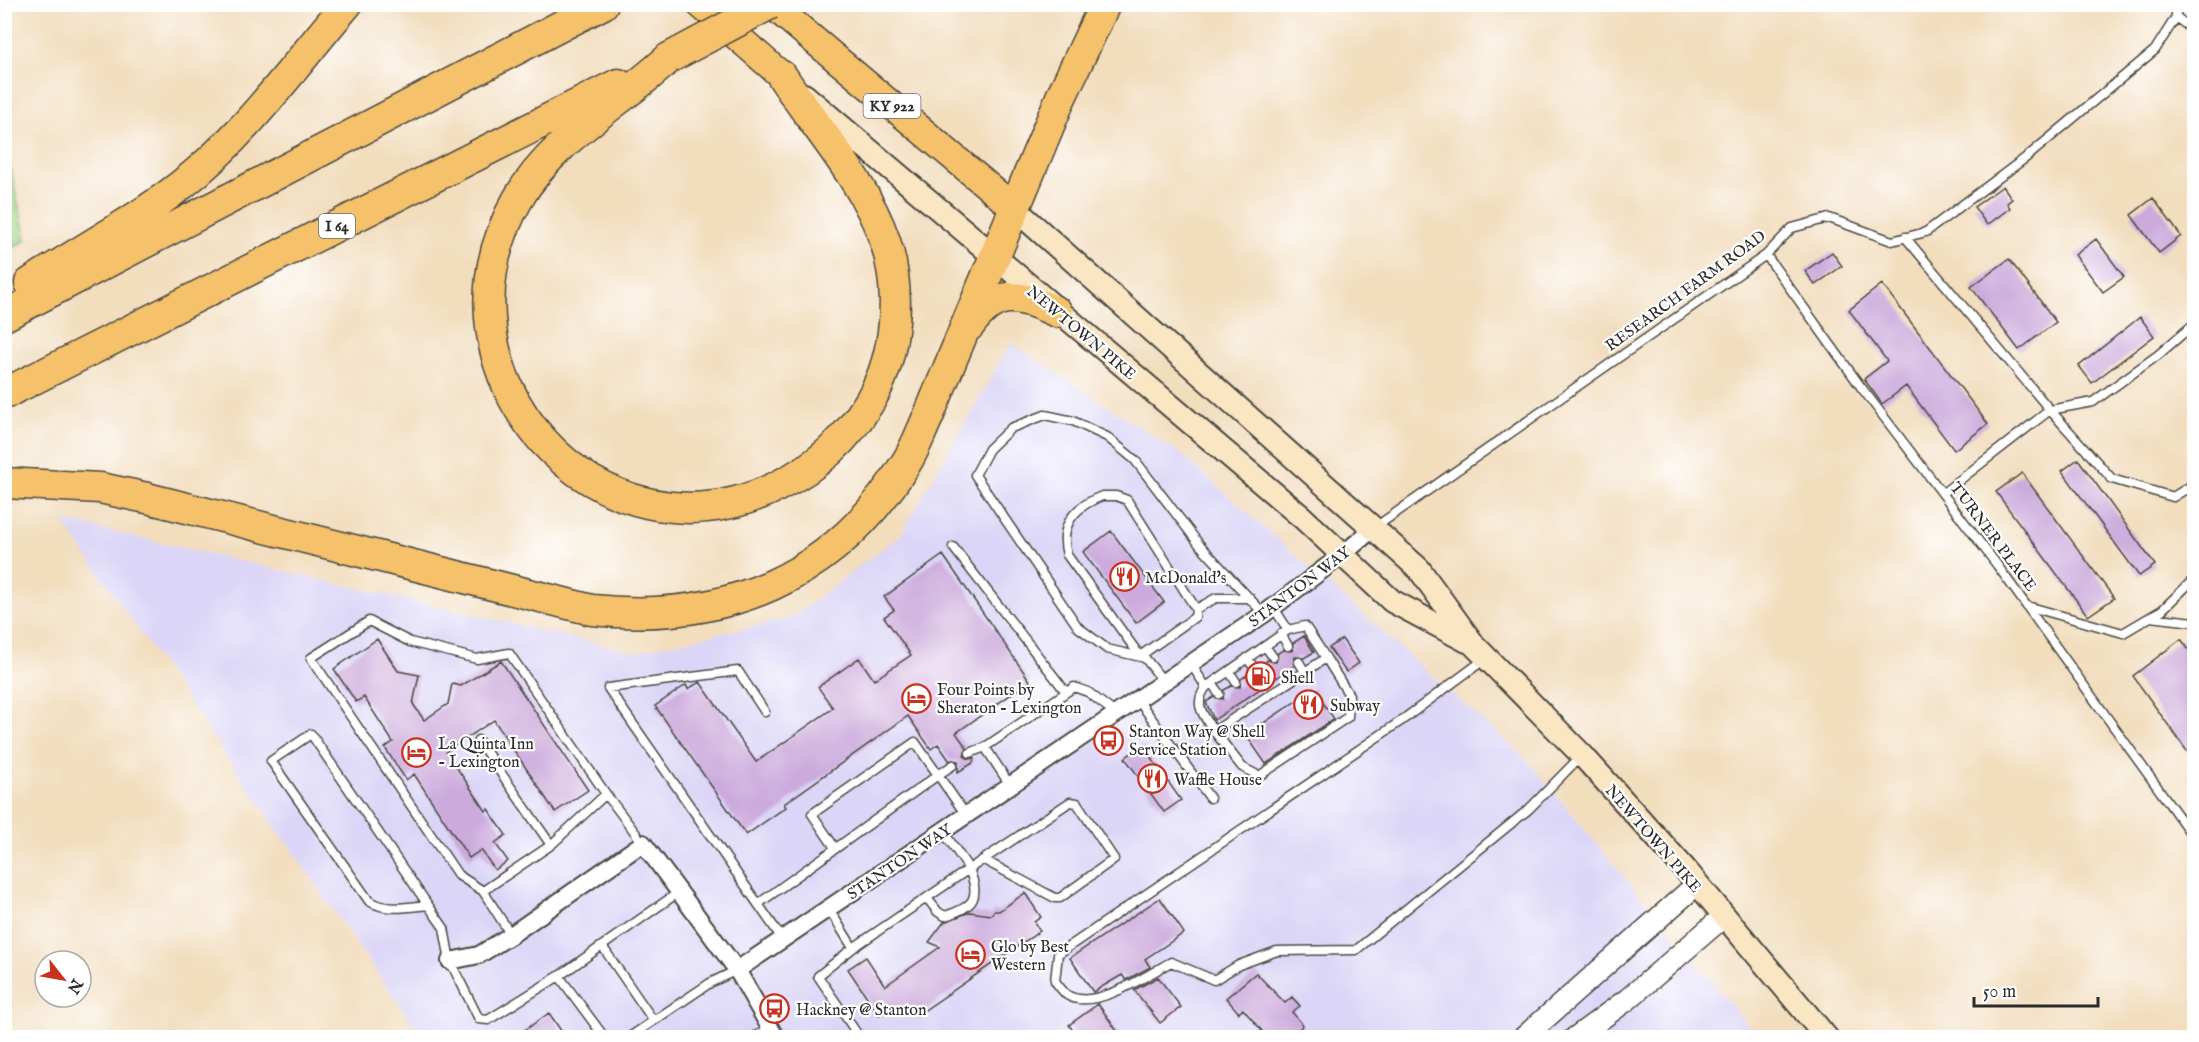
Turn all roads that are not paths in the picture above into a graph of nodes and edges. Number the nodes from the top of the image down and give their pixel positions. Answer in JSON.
{"nodes":[{"id":1,"x":700,"y":4,"type":"edge"},
{"id":2,"x":770,"y":4,"type":"edge"},
{"id":3,"x":1105,"y":4,"type":"edge"},
{"id":4,"x":2176,"y":4,"type":"edge"},
{"id":5,"x":344,"y":7,"type":"edge"},
{"id":6,"x":598,"y":7,"type":"edge"},
{"id":7,"x":2176,"y":17,"type":"junction"},
{"id":8,"x":2194,"y":31,"type":"edge"},
{"id":9,"x":669,"y":58,"type":"junction"},
{"id":10,"x":782,"y":76,"type":"junction"},
{"id":11,"x":1014,"y":208,"type":"junction"},
{"id":12,"x":1905,"y":237,"type":"junction"},
{"id":13,"x":1766,"y":255,"type":"junction"},
{"id":14,"x":993,"y":258,"type":"junction"},
{"id":15,"x":4,"y":300,"type":"edge"},
{"id":16,"x":1058,"y":312,"type":"junction"},
{"id":17,"x":4,"y":316,"type":"edge"},
{"id":18,"x":2194,"y":324,"type":"edge"},
{"id":19,"x":961,"y":339,"type":"junction"},
{"id":20,"x":4,"y":394,"type":"edge"},
{"id":21,"x":2050,"y":410,"type":"junction"},
{"id":22,"x":4,"y":483,"type":"edge"},
{"id":23,"x":2194,"y":484,"type":"edge"},
{"id":24,"x":1943,"y":493,"type":"junction"},
{"id":25,"x":1374,"y":528,"type":"junction"},
{"id":26,"x":953,"y":546,"type":"dead end"},
{"id":27,"x":1342,"y":555,"type":"junction"},
{"id":28,"x":2194,"y":579,"type":"edge"},
{"id":29,"x":1250,"y":598,"type":"junction"},
{"id":30,"x":2027,"y":606,"type":"junction"},
{"id":31,"x":1196,"y":609,"type":"junction"},
{"id":32,"x":1269,"y":611,"type":"junction"},
{"id":33,"x":2149,"y":617,"type":"junction"},
{"id":34,"x":2194,"y":622,"type":"edge"},
{"id":35,"x":1284,"y":632,"type":"junction"},
{"id":36,"x":1265,"y":646,"type":"junction"},
{"id":37,"x":1288,"y":646,"type":"dead end"},
{"id":38,"x":1480,"y":651,"type":"junction"},
{"id":39,"x":1140,"y":656,"type":"junction"},
{"id":40,"x":1272,"y":657,"type":"dead end"},
{"id":41,"x":1247,"y":658,"type":"junction"},
{"id":42,"x":1326,"y":658,"type":"junction"},
{"id":43,"x":1299,"y":662,"type":"dead end"},
{"id":44,"x":1191,"y":664,"type":"junction"},
{"id":45,"x":1255,"y":669,"type":"dead end"},
{"id":46,"x":1229,"y":670,"type":"junction"},
{"id":47,"x":1305,"y":672,"type":"junction"},
{"id":48,"x":1283,"y":673,"type":"dead end"},
{"id":49,"x":1164,"y":682,"type":"junction"},
{"id":50,"x":1236,"y":682,"type":"dead end"},
{"id":51,"x":1289,"y":683,"type":"junction"},
{"id":52,"x":1209,"y":685,"type":"junction"},
{"id":53,"x":1266,"y":685,"type":"dead end"},
{"id":54,"x":1066,"y":692,"type":"junction"},
{"id":55,"x":1219,"y":694,"type":"dead end"},
{"id":56,"x":1272,"y":694,"type":"junction"},
{"id":57,"x":1247,"y":698,"type":"dead end"},
{"id":58,"x":1138,"y":700,"type":"junction"},
{"id":59,"x":1252,"y":706,"type":"junction"},
{"id":60,"x":765,"y":712,"type":"dead end"},
{"id":61,"x":1116,"y":714,"type":"junction"},
{"id":62,"x":1214,"y":731,"type":"junction"},
{"id":63,"x":478,"y":740,"type":"dead end"},
{"id":64,"x":986,"y":747,"type":"junction"},
{"id":65,"x":970,"y":753,"type":"dead end"},
{"id":66,"x":1582,"y":755,"type":"junction"},
{"id":67,"x":953,"y":765,"type":"dead end"},
{"id":68,"x":938,"y":775,"type":"junction"},
{"id":69,"x":1010,"y":785,"type":"junction"},
{"id":70,"x":606,"y":794,"type":"junction"},
{"id":71,"x":1210,"y":798,"type":"dead end"},
{"id":72,"x":966,"y":815,"type":"junction"},
{"id":73,"x":943,"y":831,"type":"junction"},
{"id":74,"x":2194,"y":838,"type":"edge"},
{"id":75,"x":643,"y":843,"type":"junction"},
{"id":76,"x":551,"y":845,"type":"junction"},
{"id":77,"x":836,"y":848,"type":"junction"},
{"id":78,"x":984,"y":860,"type":"junction"},
{"id":79,"x":969,"y":869,"type":"junction"},
{"id":80,"x":1696,"y":885,"type":"junction"},
{"id":81,"x":483,"y":891,"type":"junction"},
{"id":82,"x":679,"y":892,"type":"junction"},
{"id":83,"x":927,"y":898,"type":"junction"},
{"id":84,"x":758,"y":904,"type":"junction"},
{"id":85,"x":428,"y":905,"type":"junction"},
{"id":86,"x":829,"y":909,"type":"junction"},
{"id":87,"x":1723,"y":917,"type":"junction"},
{"id":88,"x":512,"y":935,"type":"junction"},
{"id":89,"x":783,"y":940,"type":"junction"},
{"id":90,"x":602,"y":946,"type":"junction"},
{"id":91,"x":853,"y":948,"type":"junction"},
{"id":92,"x":450,"y":961,"type":"junction"},
{"id":93,"x":737,"y":970,"type":"junction"},
{"id":94,"x":559,"y":976,"type":"junction"},
{"id":95,"x":653,"y":1020,"type":"junction"},
{"id":96,"x":773,"y":1033,"type":"edge"},
{"id":97,"x":858,"y":1035,"type":"dead end"},
{"id":98,"x":605,"y":1038,"type":"edge"},
{"id":99,"x":628,"y":1038,"type":"edge"},
{"id":100,"x":752,"y":1038,"type":"edge"},
{"id":101,"x":1523,"y":1038,"type":"edge"},
{"id":102,"x":1575,"y":1038,"type":"edge"},
{"id":103,"x":1827,"y":1038,"type":"edge"}],
"edges":[{"from":1,"to":10,"type":"highway","name":"NEWTOWN PIKE","number":"KY 922"},
{"from":2,"to":9,"type":"highway","number":"I 64","bridge":true},
{"from":2,"to":11,"type":"highway","name":"NEWTOWN PIKE","number":"KY 922"},
{"from":3,"to":11,"type":"highway"},
{"from":4,"to":7,"type":"lane"},
{"from":5,"to":15,"type":"highway"},
{"from":6,"to":17,"type":"highway"},
{"from":7,"to":8,"type":"lane"},
{"from":7,"to":12,"type":"lane","name":"RESEARCH FARM ROAD"},
{"from":9,"to":10,"type":"highway"},
{"from":9,"to":20,"type":"highway","number":"I 64"},
{"from":10,"to":14,"type":"main road","name":"NEWTOWN PIKE","number":"KY 922"},
{"from":11,"to":14,"type":"highway"},
{"from":11,"to":25,"type":"main road","name":"NEWTOWN PIKE","number":"KY 922"},
{"from":12,"to":13,"type":"lane","name":"RESEARCH FARM ROAD"},
{"from":12,"to":21,"type":"lane"},
{"from":13,"to":24,"type":"lane","name":"TURNER PLACE"},
{"from":13,"to":25,"type":"lane","name":"RESEARCH FARM ROAD"},
{"from":14,"to":16,"type":"main road","name":"NEWTOWN PIKE","number":"KY 922"},
{"from":14,"to":19,"type":"highway"},
{"from":16,"to":19,"type":"highway"},
{"from":16,"to":27,"type":"main road","name":"NEWTOWN PIKE","number":"KY 922"},
{"from":18,"to":21,"type":"lane"},
{"from":19,"to":22,"type":"highway"},
{"from":21,"to":23,"type":"lane"},
{"from":21,"to":24,"type":"lane"},
{"from":24,"to":30,"type":"lane","name":"TURNER PLACE"},
{"from":25,"to":27,"type":"street","name":"STANTON WAY"},
{"from":25,"to":38,"type":"main road","name":"NEWTOWN PIKE","number":"KY 922"},
{"from":26,"to":54,"type":"lane"},
{"from":27,"to":32,"type":"street","name":"STANTON WAY"},
{"from":27,"to":38,"type":"main road","name":"NEWTOWN PIKE","number":"KY 922"},
{"from":28,"to":33,"type":"lane"},
{"from":29,"to":31,"type":"lane"},
{"from":29,"to":32,"type":"lane"},
{"from":29,"to":39,"type":"lane"},
{"from":30,"to":33,"type":"lane"},
{"from":30,"to":74,"type":"lane","name":"TURNER PLACE"},
{"from":31,"to":39,"type":"lane"},
{"from":31,"to":39,"type":"lane"},
{"from":32,"to":35,"type":"lane"},
{"from":32,"to":44,"type":"street","name":"STANTON WAY"},
{"from":33,"to":34,"type":"lane"},
{"from":35,"to":36,"type":"lane"},
{"from":35,"to":37,"type":"lane"},
{"from":35,"to":42,"type":"lane"},
{"from":36,"to":40,"type":"lane"},
{"from":36,"to":41,"type":"lane"},
{"from":38,"to":66,"type":"main road","name":"NEWTOWN PIKE","number":"KY 922"},
{"from":38,"to":66,"type":"lane"},
{"from":39,"to":49,"type":"lane"},
{"from":41,"to":45,"type":"lane"},
{"from":41,"to":46,"type":"lane"},
{"from":42,"to":47,"type":"lane"},
{"from":42,"to":62,"type":"lane"},
{"from":43,"to":47,"type":"lane"},
{"from":44,"to":49,"type":"street","name":"STANTON WAY"},
{"from":44,"to":52,"type":"lane"},
{"from":46,"to":50,"type":"lane"},
{"from":46,"to":52,"type":"lane"},
{"from":47,"to":51,"type":"lane"},
{"from":48,"to":51,"type":"lane"},
{"from":49,"to":58,"type":"street","name":"STANTON WAY"},
{"from":51,"to":56,"type":"lane"},
{"from":52,"to":55,"type":"lane"},
{"from":52,"to":62,"type":"lane"},
{"from":53,"to":56,"type":"lane"},
{"from":54,"to":61,"type":"lane"},
{"from":54,"to":64,"type":"lane"},
{"from":56,"to":59,"type":"lane"},
{"from":57,"to":59,"type":"lane"},
{"from":58,"to":61,"type":"street","name":"STANTON WAY"},
{"from":58,"to":71,"type":"lane"},
{"from":59,"to":62,"type":"lane"},
{"from":60,"to":84,"type":"lane"},
{"from":61,"to":69,"type":"street","name":"STANTON WAY"},
{"from":63,"to":76,"type":"lane"},
{"from":64,"to":65,"type":"lane"},
{"from":64,"to":69,"type":"lane"},
{"from":66,"to":80,"type":"main road","name":"NEWTOWN PIKE","number":"KY 922"},
{"from":67,"to":68,"type":"lane"},
{"from":68,"to":72,"type":"lane"},
{"from":68,"to":77,"type":"lane"},
{"from":68,"to":77,"type":"lane"},
{"from":69,"to":72,"type":"street","name":"STANTON WAY"},
{"from":70,"to":75,"type":"lane"},
{"from":70,"to":76,"type":"lane"},
{"from":70,"to":81,"type":"lane"},
{"from":72,"to":73,"type":"street","name":"STANTON WAY"},
{"from":73,"to":79,"type":"lane"},
{"from":73,"to":86,"type":"street","name":"STANTON WAY"},
{"from":75,"to":82,"type":"street"},
{"from":75,"to":88,"type":"street"},
{"from":76,"to":81,"type":"lane"},
{"from":77,"to":84,"type":"lane"},
{"from":78,"to":78,"type":"lane"},
{"from":78,"to":79,"type":"lane"},
{"from":79,"to":83,"type":"lane"},
{"from":79,"to":83,"type":"lane"},
{"from":80,"to":87,"type":"main road","name":"NEWTOWN PIKE","number":"KY 922"},
{"from":80,"to":101,"type":"street"},
{"from":81,"to":88,"type":"lane"},
{"from":82,"to":90,"type":"lane"},
{"from":82,"to":93,"type":"street"},
{"from":83,"to":91,"type":"lane"},
{"from":84,"to":89,"type":"lane"},
{"from":85,"to":85,"type":"lane"},
{"from":85,"to":92,"type":"lane"},
{"from":86,"to":89,"type":"street","name":"STANTON WAY"},
{"from":86,"to":91,"type":"lane"},
{"from":87,"to":102,"type":"street"},
{"from":87,"to":103,"type":"main road","name":"NEWTOWN PIKE","number":"KY 922"},
{"from":88,"to":92,"type":"street"},
{"from":89,"to":93,"type":"street","name":"STANTON WAY"},
{"from":90,"to":94,"type":"lane"},
{"from":90,"to":95,"type":"lane"},
{"from":91,"to":97,"type":"lane"},
{"from":92,"to":94,"type":"lane"},
{"from":93,"to":95,"type":"lane"},
{"from":93,"to":96,"type":"street"},
{"from":94,"to":98,"type":"lane"},
{"from":95,"to":99,"type":"lane"},
{"from":96,"to":100,"type":"lane"}]}
